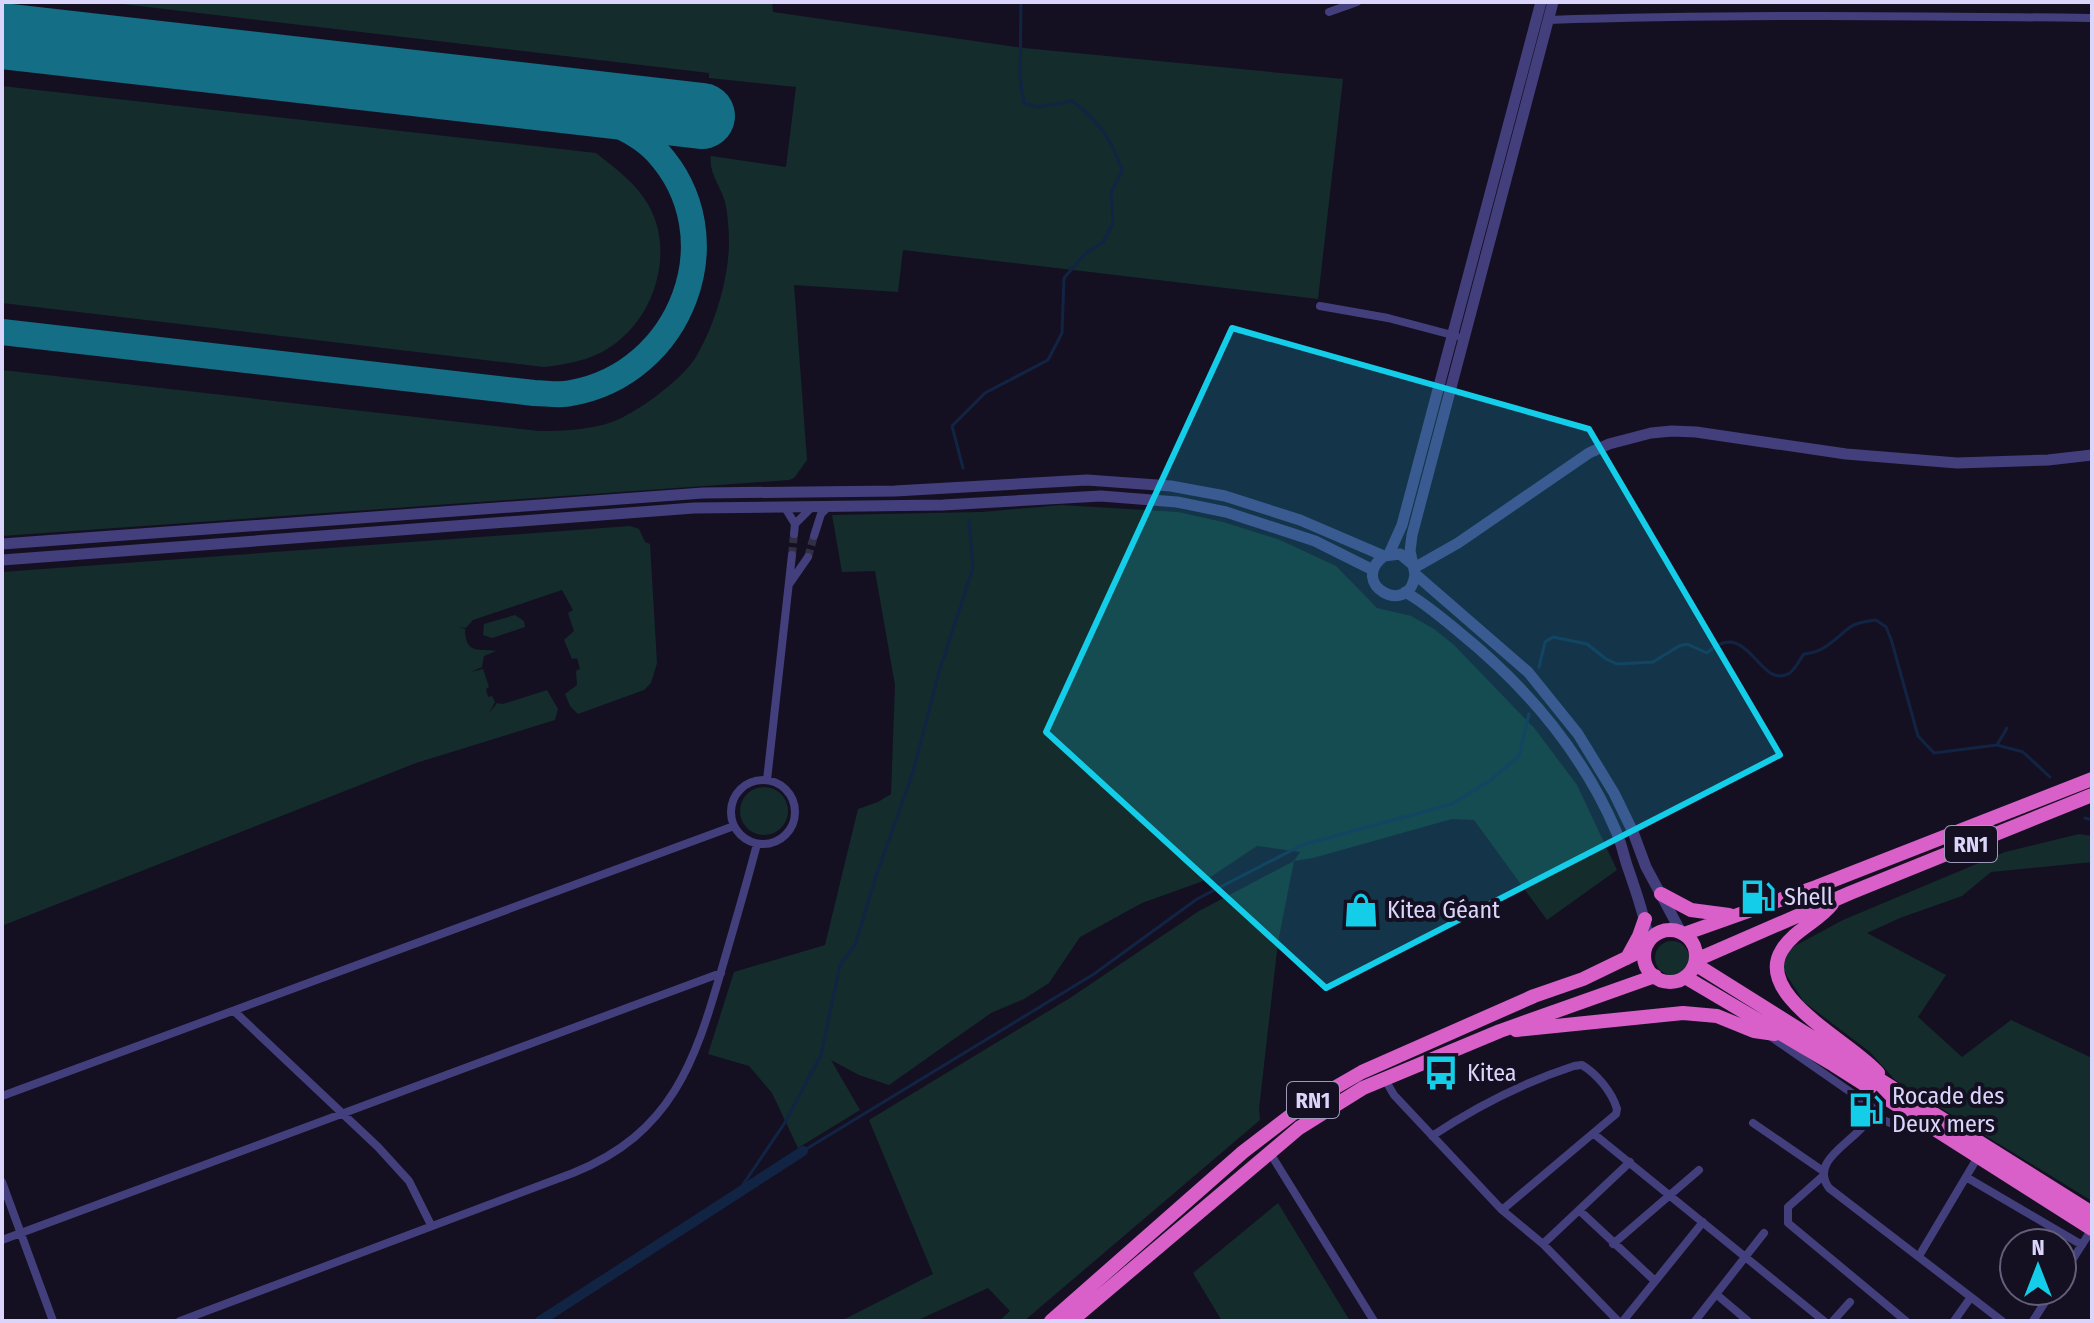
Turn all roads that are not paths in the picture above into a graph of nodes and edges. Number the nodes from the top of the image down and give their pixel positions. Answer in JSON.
{"nodes":[{"id":1,"x":1357,"y":2,"type":"edge"},
{"id":2,"x":1541,"y":2,"type":"edge"},
{"id":3,"x":1553,"y":2,"type":"edge"},
{"id":4,"x":1329,"y":12,"type":"dead end"},
{"id":5,"x":2092,"y":18,"type":"edge"},
{"id":6,"x":1548,"y":20,"type":"junction"},
{"id":7,"x":1320,"y":306,"type":"dead end"},
{"id":8,"x":1458,"y":337,"type":"junction"},
{"id":9,"x":2092,"y":455,"type":"edge"},
{"id":10,"x":663,"y":496,"type":"junction"},
{"id":11,"x":645,"y":497,"type":"junction"},
{"id":12,"x":784,"y":506,"type":"junction"},
{"id":13,"x":813,"y":506,"type":"junction"},
{"id":14,"x":829,"y":506,"type":"junction"},
{"id":15,"x":664,"y":511,"type":"junction"},
{"id":16,"x":647,"y":512,"type":"junction"},
{"id":17,"x":814,"y":536,"type":"tunnel mouth"},
{"id":18,"x":2,"y":544,"type":"edge"},
{"id":19,"x":792,"y":555,"type":"tunnel mouth"},
{"id":20,"x":1387,"y":555,"type":"junction"},
{"id":21,"x":808,"y":557,"type":"tunnel mouth"},
{"id":22,"x":2,"y":560,"type":"edge"},
{"id":23,"x":1414,"y":569,"type":"junction"},
{"id":24,"x":1373,"y":570,"type":"junction"},
{"id":25,"x":790,"y":583,"type":"junction"},
{"id":26,"x":1405,"y":592,"type":"junction"},
{"id":27,"x":2092,"y":779,"type":"edge"},
{"id":28,"x":767,"y":780,"type":"junction"},
{"id":29,"x":2092,"y":795,"type":"edge"},
{"id":30,"x":734,"y":826,"type":"junction"},
{"id":31,"x":757,"y":844,"type":"junction"},
{"id":32,"x":1661,"y":894,"type":"junction"},
{"id":33,"x":1835,"y":900,"type":"junction"},
{"id":34,"x":1734,"y":916,"type":"junction"},
{"id":35,"x":1645,"y":919,"type":"junction"},
{"id":36,"x":1683,"y":933,"type":"junction"},
{"id":37,"x":1647,"y":945,"type":"junction"},
{"id":38,"x":1625,"y":960,"type":"junction"},
{"id":39,"x":1695,"y":962,"type":"junction"},
{"id":40,"x":721,"y":973,"type":"junction"},
{"id":41,"x":1655,"y":976,"type":"junction"},
{"id":42,"x":1685,"y":977,"type":"junction"},
{"id":43,"x":234,"y":1011,"type":"junction"},
{"id":44,"x":1500,"y":1031,"type":"junction"},
{"id":45,"x":1772,"y":1034,"type":"junction"},
{"id":46,"x":1384,"y":1078,"type":"junction"},
{"id":47,"x":1889,"y":1086,"type":"junction"},
{"id":48,"x":2,"y":1096,"type":"edge"},
{"id":49,"x":343,"y":1114,"type":"junction"},
{"id":50,"x":1909,"y":1114,"type":"junction"},
{"id":51,"x":1871,"y":1115,"type":"junction"},
{"id":52,"x":1753,"y":1123,"type":"dead end"},
{"id":53,"x":1594,"y":1134,"type":"junction"},
{"id":54,"x":1432,"y":1136,"type":"junction"},
{"id":55,"x":1270,"y":1153,"type":"junction"},
{"id":56,"x":1979,"y":1155,"type":"junction"},
{"id":57,"x":1630,"y":1162,"type":"junction"},
{"id":58,"x":1699,"y":1170,"type":"dead end"},
{"id":59,"x":1823,"y":1173,"type":"junction"},
{"id":60,"x":1966,"y":1177,"type":"junction"},
{"id":61,"x":2,"y":1182,"type":"edge"},
{"id":62,"x":2031,"y":1189,"type":"junction"},
{"id":63,"x":1669,"y":1194,"type":"junction"},
{"id":64,"x":2020,"y":1209,"type":"junction"},
{"id":65,"x":1502,"y":1210,"type":"junction"},
{"id":66,"x":1579,"y":1210,"type":"junction"},
{"id":67,"x":2092,"y":1213,"type":"edge"},
{"id":68,"x":1703,"y":1222,"type":"junction"},
{"id":69,"x":431,"y":1225,"type":"junction"},
{"id":70,"x":2092,"y":1229,"type":"edge"},
{"id":71,"x":21,"y":1233,"type":"junction"},
{"id":72,"x":1764,"y":1233,"type":"dead end"},
{"id":73,"x":2,"y":1240,"type":"edge"},
{"id":74,"x":1543,"y":1244,"type":"junction"},
{"id":75,"x":1613,"y":1244,"type":"junction"},
{"id":76,"x":2082,"y":1245,"type":"junction"},
{"id":77,"x":2078,"y":1251,"type":"edge"},
{"id":78,"x":1919,"y":1256,"type":"junction"},
{"id":79,"x":1747,"y":1257,"type":"junction"},
{"id":80,"x":1655,"y":1281,"type":"junction"},
{"id":81,"x":1716,"y":1294,"type":"junction"},
{"id":82,"x":1971,"y":1297,"type":"junction"},
{"id":83,"x":1850,"y":1302,"type":"dead end"},
{"id":84,"x":53,"y":1321,"type":"edge"},
{"id":85,"x":180,"y":1321,"type":"edge"},
{"id":86,"x":1051,"y":1321,"type":"edge"},
{"id":87,"x":1071,"y":1321,"type":"edge"},
{"id":88,"x":1374,"y":1321,"type":"edge"},
{"id":89,"x":1620,"y":1321,"type":"edge"},
{"id":90,"x":1695,"y":1321,"type":"edge"},
{"id":91,"x":1748,"y":1321,"type":"edge"},
{"id":92,"x":1824,"y":1321,"type":"edge"},
{"id":93,"x":1833,"y":1321,"type":"edge"},
{"id":94,"x":1906,"y":1321,"type":"edge"},
{"id":95,"x":1954,"y":1321,"type":"edge"},
{"id":96,"x":2002,"y":1321,"type":"edge"}],
"edges":[{"from":1,"to":4,"type":"street"},
{"from":2,"to":8,"type":"street"},
{"from":3,"to":6,"type":"street"},
{"from":5,"to":6,"type":"street"},
{"from":6,"to":8,"type":"street"},
{"from":7,"to":8,"type":"street"},
{"from":8,"to":20,"type":"street"},
{"from":8,"to":23,"type":"street"},
{"from":9,"to":23,"type":"street"},
{"from":10,"to":11,"type":"street"},
{"from":10,"to":15,"type":"street"},
{"from":10,"to":20,"type":"street"},
{"from":11,"to":16,"type":"street"},
{"from":11,"to":18,"type":"street"},
{"from":12,"to":13,"type":"street"},
{"from":12,"to":13,"type":"street"},
{"from":12,"to":15,"type":"street"},
{"from":13,"to":14,"type":"street"},
{"from":14,"to":17,"type":"street"},
{"from":14,"to":24,"type":"street"},
{"from":15,"to":16,"type":"street"},
{"from":16,"to":22,"type":"street"},
{"from":19,"to":25,"type":"street"},
{"from":20,"to":23,"type":"street"},
{"from":20,"to":24,"type":"street"},
{"from":21,"to":25,"type":"street"},
{"from":23,"to":26,"type":"street"},
{"from":23,"to":32,"type":"street"},
{"from":24,"to":26,"type":"street"},
{"from":25,"to":28,"type":"street"},
{"from":26,"to":35,"type":"street"},
{"from":27,"to":34,"type":"highway","number":"RN1"},
{"from":28,"to":30,"type":"street"},
{"from":28,"to":31,"type":"street"},
{"from":29,"to":33,"type":"highway","number":"RN1"},
{"from":30,"to":31,"type":"street"},
{"from":30,"to":43,"type":"street"},
{"from":31,"to":40,"type":"street"},
{"from":32,"to":34,"type":"highway"},
{"from":32,"to":36,"type":"street"},
{"from":33,"to":39,"type":"highway","number":"RN1"},
{"from":33,"to":47,"type":"highway"},
{"from":34,"to":36,"type":"highway","number":"RN1"},
{"from":35,"to":37,"type":"street"},
{"from":35,"to":38,"type":"highway"},
{"from":36,"to":37,"type":"highway","number":"RN1"},
{"from":36,"to":39,"type":"highway"},
{"from":37,"to":38,"type":"highway","number":"RN1"},
{"from":37,"to":41,"type":"highway"},
{"from":38,"to":86,"type":"highway","number":"RN1"},
{"from":39,"to":42,"type":"highway","number":"RN1"},
{"from":39,"to":47,"type":"highway"},
{"from":40,"to":49,"type":"street"},
{"from":40,"to":69,"type":"street"},
{"from":41,"to":42,"type":"highway","number":"RN1"},
{"from":41,"to":44,"type":"highway","number":"RN1"},
{"from":42,"to":45,"type":"highway"},
{"from":43,"to":48,"type":"street"},
{"from":43,"to":49,"type":"street"},
{"from":44,"to":45,"type":"highway"},
{"from":44,"to":46,"type":"highway","number":"RN1"},
{"from":45,"to":50,"type":"highway"},
{"from":45,"to":51,"type":"street"},
{"from":46,"to":54,"type":"street"},
{"from":46,"to":55,"type":"highway","number":"RN1"},
{"from":47,"to":67,"type":"highway"},
{"from":49,"to":69,"type":"street"},
{"from":49,"to":71,"type":"street"},
{"from":50,"to":51,"type":"street"},
{"from":50,"to":56,"type":"highway"},
{"from":51,"to":59,"type":"street"},
{"from":52,"to":59,"type":"street"},
{"from":53,"to":54,"type":"street"},
{"from":53,"to":57,"type":"street"},
{"from":53,"to":65,"type":"street"},
{"from":54,"to":65,"type":"street"},
{"from":55,"to":87,"type":"highway","number":"RN1"},
{"from":55,"to":88,"type":"street"},
{"from":56,"to":60,"type":"street"},
{"from":56,"to":62,"type":"highway"},
{"from":57,"to":63,"type":"street"},
{"from":57,"to":66,"type":"street"},
{"from":58,"to":63,"type":"street"},
{"from":59,"to":78,"type":"street"},
{"from":59,"to":94,"type":"street"},
{"from":60,"to":64,"type":"street"},
{"from":60,"to":78,"type":"street"},
{"from":61,"to":71,"type":"street"},
{"from":62,"to":64,"type":"street"},
{"from":62,"to":70,"type":"highway"},
{"from":63,"to":68,"type":"street"},
{"from":63,"to":75,"type":"street"},
{"from":64,"to":76,"type":"street"},
{"from":65,"to":74,"type":"street"},
{"from":66,"to":74,"type":"street"},
{"from":66,"to":75,"type":"street"},
{"from":68,"to":79,"type":"street"},
{"from":68,"to":80,"type":"street"},
{"from":69,"to":85,"type":"street"},
{"from":70,"to":76,"type":"street"},
{"from":71,"to":73,"type":"street"},
{"from":71,"to":84,"type":"street"},
{"from":72,"to":79,"type":"street"},
{"from":74,"to":89,"type":"street"},
{"from":75,"to":80,"type":"street"},
{"from":76,"to":77,"type":"street"},
{"from":78,"to":82,"type":"street"},
{"from":79,"to":81,"type":"street"},
{"from":79,"to":92,"type":"street"},
{"from":80,"to":89,"type":"street"},
{"from":81,"to":90,"type":"street"},
{"from":81,"to":91,"type":"street"},
{"from":82,"to":95,"type":"street"},
{"from":82,"to":96,"type":"street"},
{"from":83,"to":93,"type":"street"}]}
